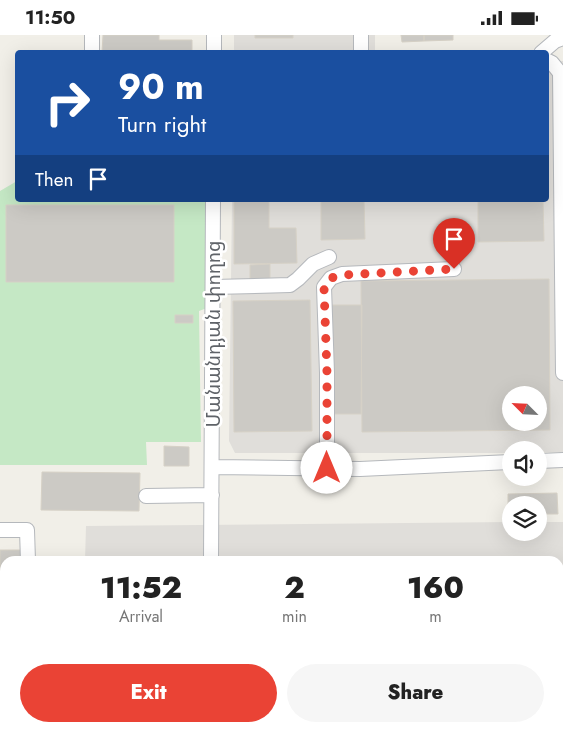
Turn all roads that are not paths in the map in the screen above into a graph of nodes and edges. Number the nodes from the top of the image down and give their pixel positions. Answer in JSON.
{"nodes":[{"id":1,"x":92,"y":35,"type":"edge"},
{"id":2,"x":214,"y":35,"type":"edge"},
{"id":3,"x":361,"y":35,"type":"edge"},
{"id":4,"x":563,"y":39,"type":"edge"},
{"id":5,"x":92,"y":50,"type":"edge"},
{"id":6,"x":214,"y":50,"type":"edge"},
{"id":7,"x":361,"y":50,"type":"edge"},
{"id":8,"x":544,"y":50,"type":"edge"},
{"id":9,"x":549,"y":62,"type":"edge"},
{"id":10,"x":561,"y":88,"type":"edge"},
{"id":11,"x":562,"y":179,"type":"edge"},
{"id":12,"x":213,"y":202,"type":"edge"},
{"id":13,"x":330,"y":257,"type":"dead end"},
{"id":14,"x":454,"y":269,"type":"dead end"},
{"id":15,"x":213,"y":287,"type":"junction"},
{"id":16,"x":563,"y":317,"type":"edge"},
{"id":17,"x":563,"y":373,"type":"edge"},
{"id":18,"x":563,"y":460,"type":"edge"},
{"id":19,"x":547,"y":461,"type":"edge"},
{"id":20,"x":502,"y":462,"type":"edge"},
{"id":21,"x":212,"y":467,"type":"junction"},
{"id":22,"x":327,"y":468,"type":"junction"},
{"id":23,"x":212,"y":495,"type":"junction"},
{"id":24,"x":146,"y":496,"type":"dead end"},
{"id":25,"x":0,"y":530,"type":"edge"},
{"id":26,"x":28,"y":556,"type":"edge"},
{"id":27,"x":211,"y":556,"type":"edge"}],
"edges":[{"from":1,"to":5,"type":"street"},
{"from":2,"to":6,"type":"street"},
{"from":3,"to":7,"type":"street"},
{"from":4,"to":8,"type":"street"},
{"from":9,"to":10,"type":"street"},
{"from":10,"to":11,"type":"street"},
{"from":11,"to":16,"type":"street"},
{"from":12,"to":15,"type":"street","name":"Մանանդյան փողոց"},
{"from":13,"to":15,"type":"street"},
{"from":14,"to":22,"type":"street"},
{"from":15,"to":21,"type":"street","name":"Մանանդյան փողոց"},
{"from":16,"to":17,"type":"street"},
{"from":18,"to":19,"type":"street"},
{"from":20,"to":22,"type":"street"},
{"from":21,"to":22,"type":"street"},
{"from":21,"to":23,"type":"street","name":"Մանանդյան փողոց"},
{"from":23,"to":24,"type":"street"},
{"from":23,"to":27,"type":"street","name":"Մանանդյան փողոց"},
{"from":25,"to":26,"type":"street"}]}
